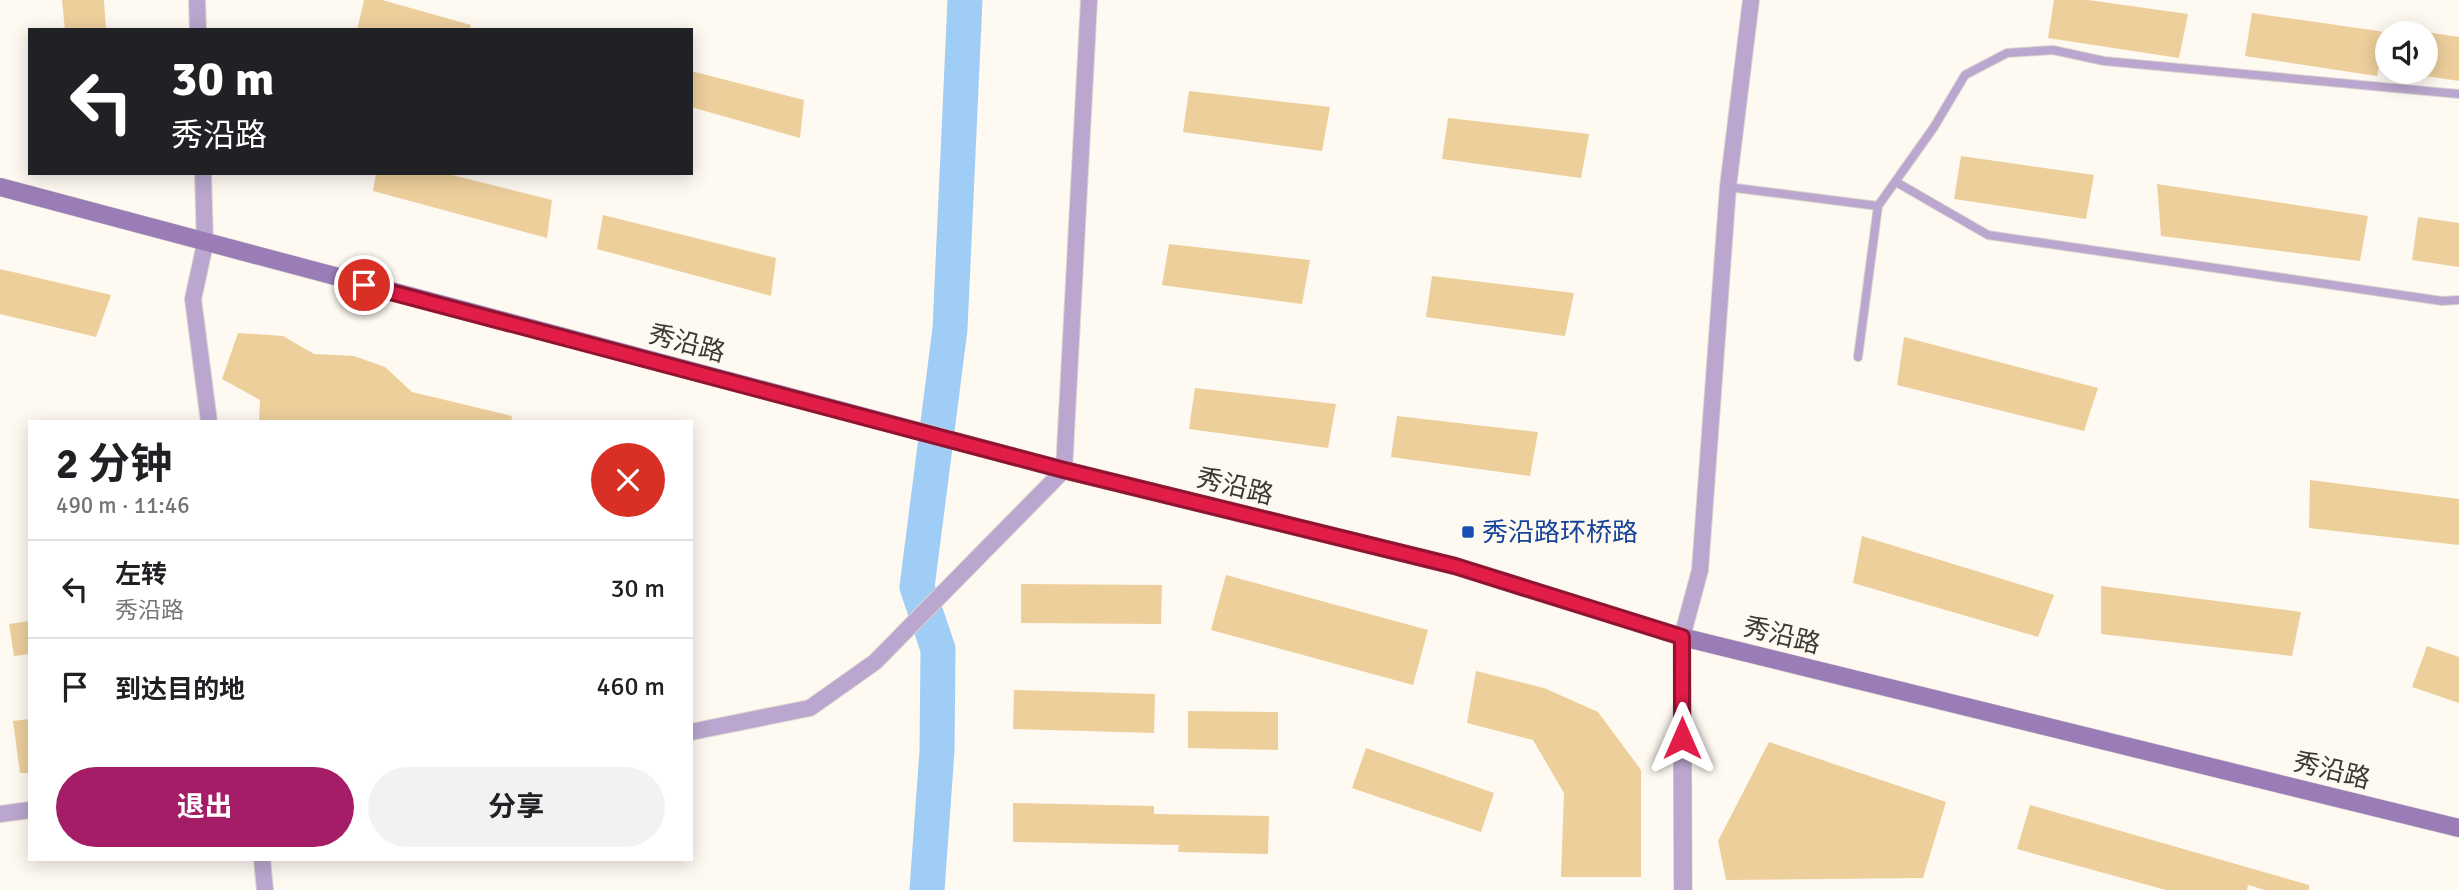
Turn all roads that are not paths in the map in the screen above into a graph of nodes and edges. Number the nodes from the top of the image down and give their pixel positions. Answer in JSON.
{"nodes":[{"id":1,"x":197,"y":0,"type":"edge"},
{"id":2,"x":1089,"y":0,"type":"edge"},
{"id":3,"x":1751,"y":0,"type":"edge"},
{"id":4,"x":198,"y":28,"type":"edge"},
{"id":5,"x":2459,"y":94,"type":"edge"},
{"id":6,"x":203,"y":175,"type":"edge"},
{"id":7,"x":1896,"y":182,"type":"junction"},
{"id":8,"x":0,"y":187,"type":"edge"},
{"id":9,"x":1728,"y":187,"type":"junction"},
{"id":10,"x":1878,"y":206,"type":"junction"},
{"id":11,"x":205,"y":244,"type":"junction"},
{"id":12,"x":2459,"y":300,"type":"edge"},
{"id":13,"x":1858,"y":357,"type":"dead end"},
{"id":14,"x":209,"y":420,"type":"edge"},
{"id":15,"x":1064,"y":470,"type":"junction"},
{"id":16,"x":1682,"y":637,"type":"junction"},
{"id":17,"x":693,"y":732,"type":"edge"},
{"id":18,"x":28,"y":810,"type":"edge"},
{"id":19,"x":0,"y":814,"type":"edge"},
{"id":20,"x":2459,"y":828,"type":"edge"},
{"id":21,"x":262,"y":861,"type":"edge"},
{"id":22,"x":265,"y":890,"type":"edge"},
{"id":23,"x":1683,"y":890,"type":"edge"}],
"edges":[{"from":1,"to":4,"type":"street"},
{"from":2,"to":15,"type":"street"},
{"from":3,"to":9,"type":"street"},
{"from":5,"to":7,"type":"lane"},
{"from":6,"to":11,"type":"street"},
{"from":7,"to":10,"type":"lane"},
{"from":7,"to":12,"type":"lane"},
{"from":8,"to":11,"type":"main road","name":"秀沿路"},
{"from":9,"to":10,"type":"lane"},
{"from":9,"to":16,"type":"street"},
{"from":10,"to":13,"type":"lane"},
{"from":11,"to":14,"type":"street"},
{"from":11,"to":15,"type":"main road","name":"秀沿路"},
{"from":15,"to":16,"type":"main road","name":"秀沿路"},
{"from":15,"to":17,"type":"street"},
{"from":16,"to":20,"type":"main road","name":"秀沿路"},
{"from":16,"to":23,"type":"street"},
{"from":18,"to":19,"type":"street"},
{"from":21,"to":22,"type":"street"}]}
